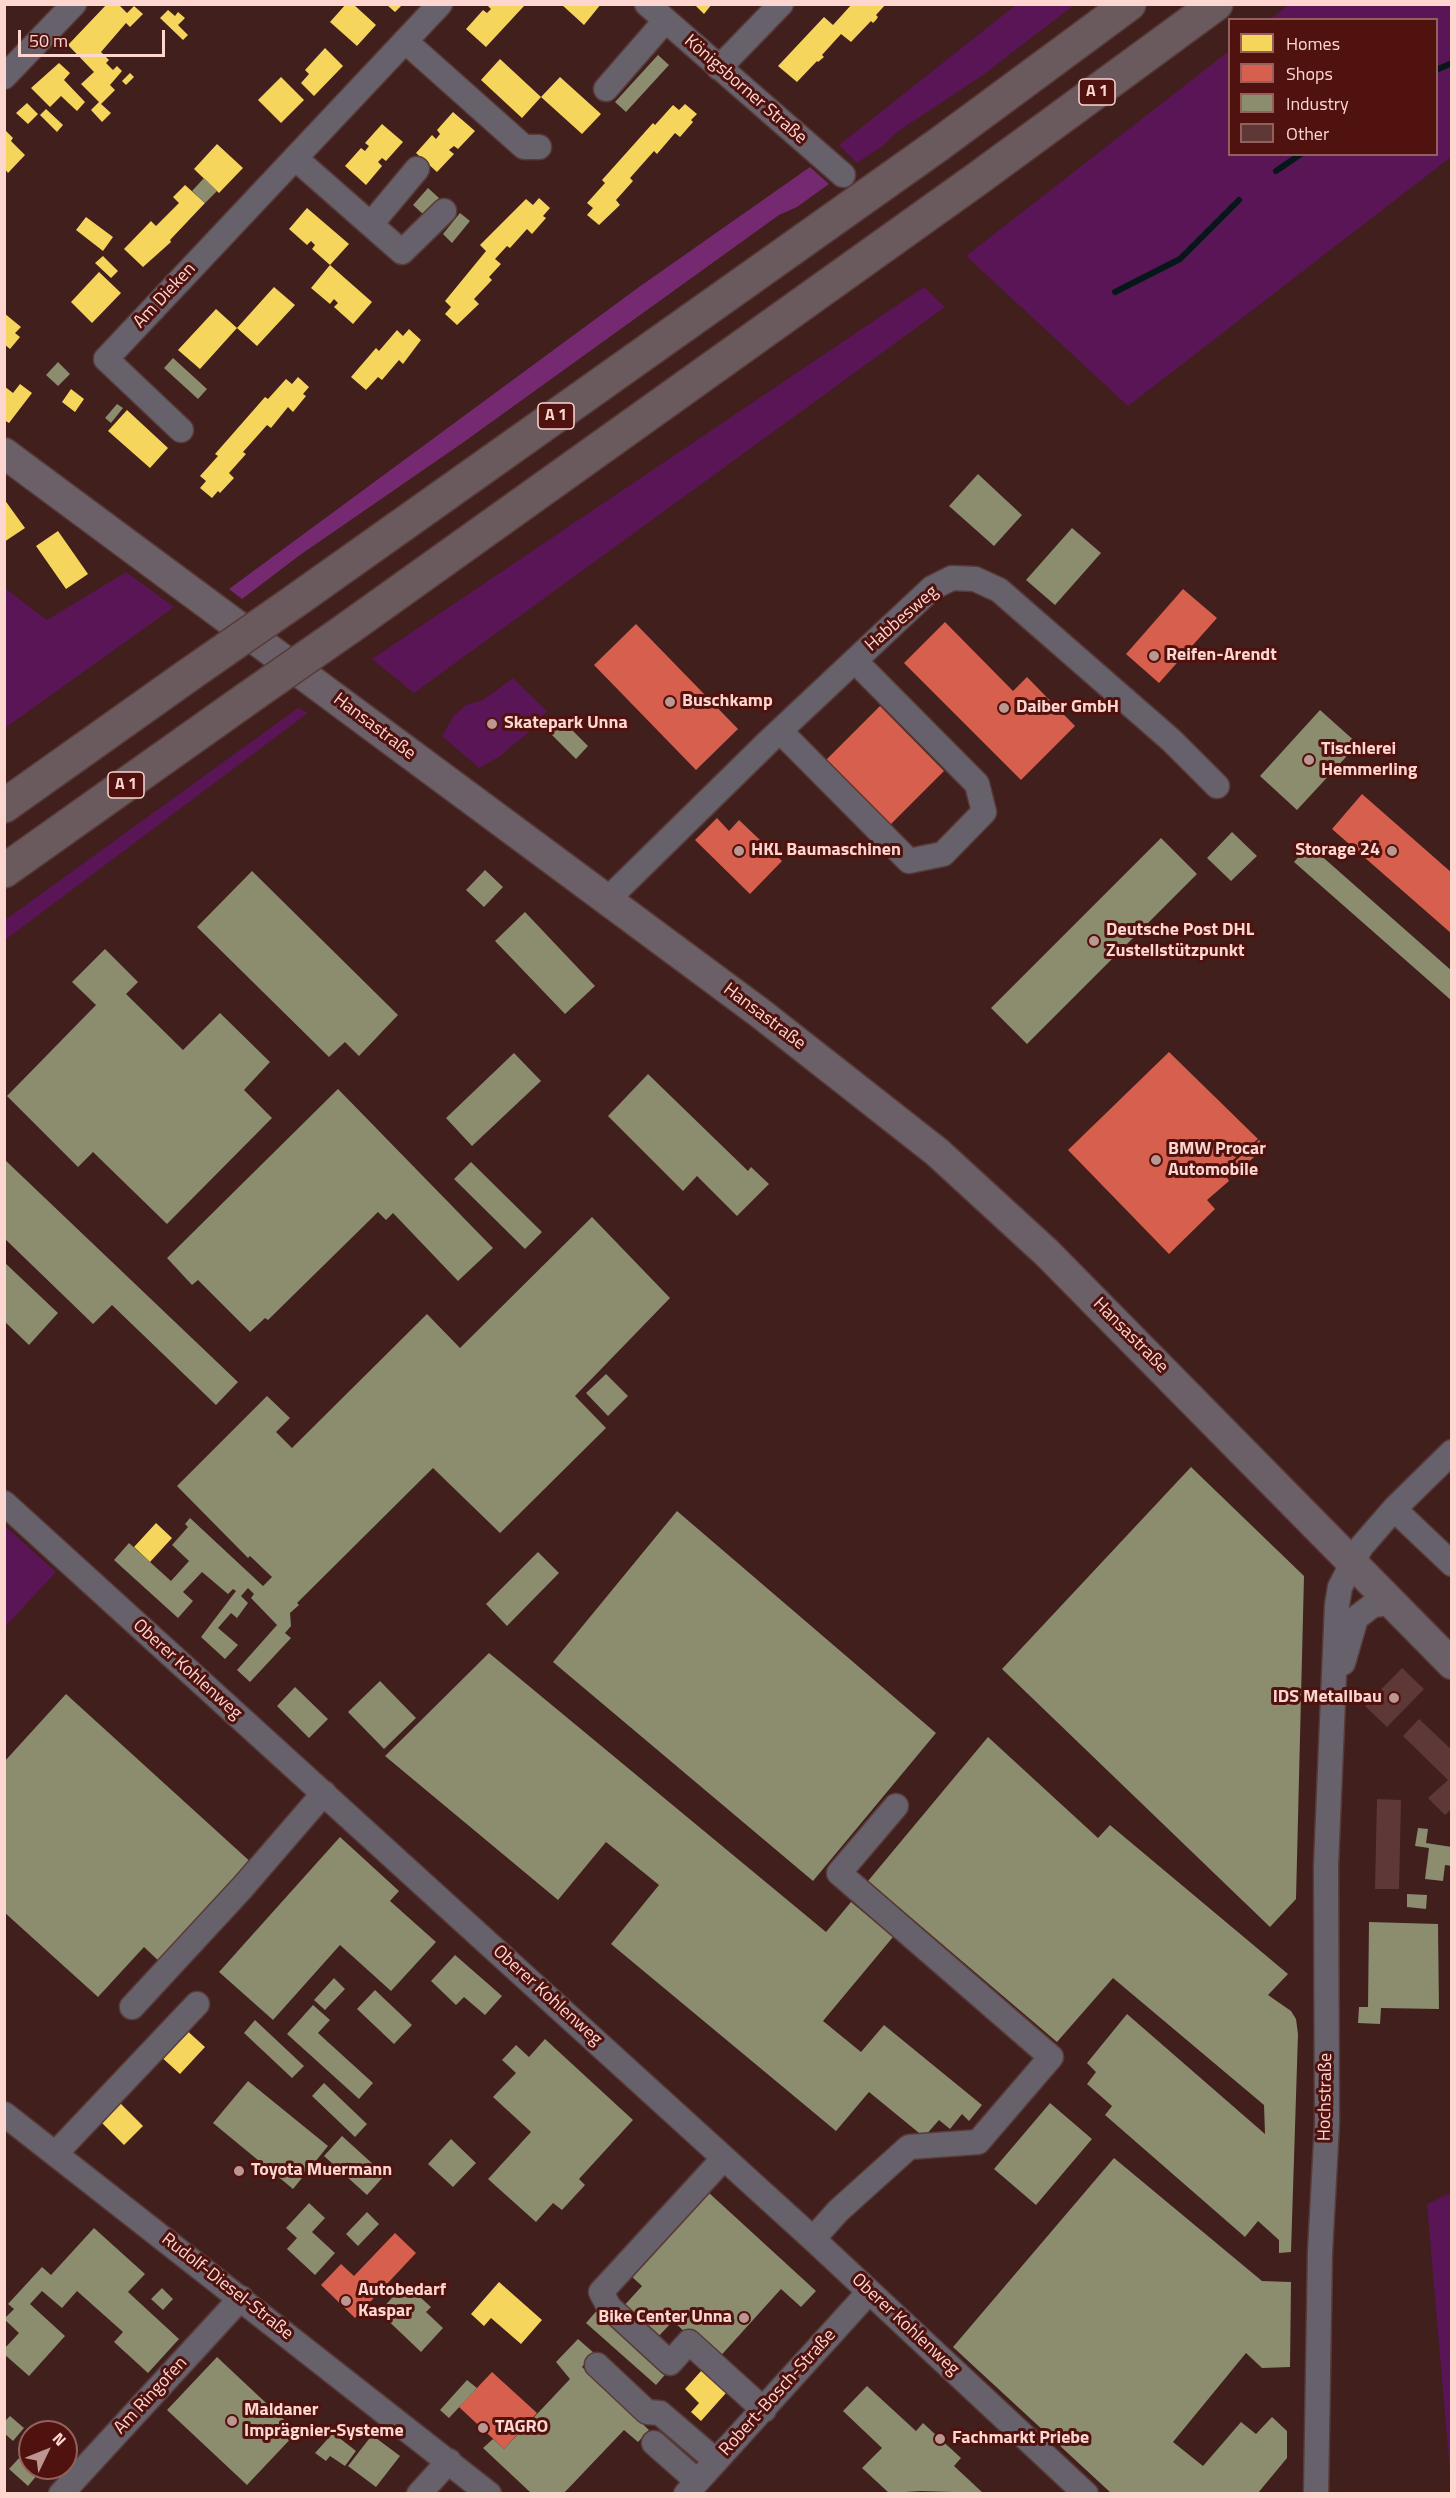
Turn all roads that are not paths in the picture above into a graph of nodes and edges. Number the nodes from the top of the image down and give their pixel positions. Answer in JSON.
{"nodes":[{"id":1,"x":74,"y":4,"type":"edge"},
{"id":2,"x":440,"y":4,"type":"edge"},
{"id":3,"x":647,"y":4,"type":"edge"},
{"id":4,"x":781,"y":4,"type":"edge"},
{"id":5,"x":1129,"y":4,"type":"edge"},
{"id":6,"x":1216,"y":4,"type":"edge"},
{"id":7,"x":665,"y":21,"type":"junction"},
{"id":8,"x":405,"y":41,"type":"junction"},
{"id":9,"x":719,"y":68,"type":"junction"},
{"id":10,"x":4,"y":77,"type":"edge"},
{"id":11,"x":606,"y":89,"type":"dead end"},
{"id":12,"x":539,"y":147,"type":"dead end"},
{"id":13,"x":295,"y":158,"type":"junction"},
{"id":14,"x":417,"y":170,"type":"dead end"},
{"id":15,"x":843,"y":175,"type":"dead end"},
{"id":16,"x":444,"y":211,"type":"dead end"},
{"id":17,"x":371,"y":224,"type":"junction"},
{"id":18,"x":181,"y":430,"type":"dead end"},
{"id":19,"x":4,"y":453,"type":"edge"},
{"id":20,"x":855,"y":661,"type":"junction"},
{"id":21,"x":780,"y":731,"type":"junction"},
{"id":22,"x":1217,"y":786,"type":"dead end"},
{"id":23,"x":4,"y":806,"type":"edge"},
{"id":24,"x":4,"y":871,"type":"edge"},
{"id":25,"x":607,"y":900,"type":"junction"},
{"id":26,"x":1452,"y":1452,"type":"edge"},
{"id":27,"x":4,"y":1503,"type":"edge"},
{"id":28,"x":1394,"y":1509,"type":"junction"},
{"id":29,"x":1352,"y":1562,"type":"junction"},
{"id":30,"x":1452,"y":1564,"type":"edge"},
{"id":31,"x":1391,"y":1603,"type":"junction"},
{"id":32,"x":1452,"y":1665,"type":"edge"},
{"id":33,"x":1332,"y":1700,"type":"junction"},
{"id":34,"x":324,"y":1793,"type":"junction"},
{"id":35,"x":896,"y":1806,"type":"dead end"},
{"id":36,"x":197,"y":2004,"type":"dead end"},
{"id":37,"x":132,"y":2007,"type":"dead end"},
{"id":38,"x":4,"y":2114,"type":"edge"},
{"id":39,"x":56,"y":2153,"type":"junction"},
{"id":40,"x":724,"y":2158,"type":"junction"},
{"id":41,"x":813,"y":2239,"type":"junction"},
{"id":42,"x":869,"y":2292,"type":"junction"},
{"id":43,"x":241,"y":2298,"type":"junction"},
{"id":44,"x":597,"y":2365,"type":"dead end"},
{"id":45,"x":764,"y":2410,"type":"junction"},
{"id":46,"x":654,"y":2443,"type":"dead end"},
{"id":47,"x":449,"y":2461,"type":"junction"},
{"id":48,"x":716,"y":2461,"type":"junction"},
{"id":49,"x":691,"y":2487,"type":"edge"},
{"id":50,"x":60,"y":2493,"type":"edge"},
{"id":51,"x":419,"y":2493,"type":"edge"},
{"id":52,"x":489,"y":2493,"type":"edge"},
{"id":53,"x":1086,"y":2493,"type":"edge"},
{"id":54,"x":1316,"y":2493,"type":"edge"}],
"edges":[{"from":1,"to":10,"type":"street"},
{"from":2,"to":8,"type":"street","name":"Am Dieken"},
{"from":3,"to":7,"type":"street","name":"Königsborner Straße"},
{"from":4,"to":9,"type":"street"},
{"from":5,"to":23,"type":"highway","number":"A 1","bridge":true},
{"from":6,"to":24,"type":"highway","number":"A 1","bridge":true},
{"from":7,"to":9,"type":"street","name":"Königsborner Straße"},
{"from":7,"to":11,"type":"street"},
{"from":8,"to":12,"type":"street"},
{"from":8,"to":13,"type":"street","name":"Am Dieken"},
{"from":9,"to":15,"type":"street","name":"Königsborner Straße"},
{"from":13,"to":17,"type":"street"},
{"from":13,"to":18,"type":"street","name":"Am Dieken"},
{"from":14,"to":17,"type":"street"},
{"from":16,"to":17,"type":"street"},
{"from":19,"to":25,"type":"main road","name":"Hansastraße"},
{"from":20,"to":21,"type":"street","name":"Habbesweg"},
{"from":20,"to":21,"type":"street"},
{"from":20,"to":22,"type":"street","name":"Habbesweg"},
{"from":21,"to":25,"type":"street","name":"Habbesweg"},
{"from":25,"to":29,"type":"main road","name":"Hansastraße"},
{"from":26,"to":28,"type":"street","name":"Hochstraße"},
{"from":27,"to":34,"type":"street","name":"Oberer Kohlenweg"},
{"from":28,"to":29,"type":"street","name":"Hochstraße"},
{"from":28,"to":30,"type":"street"},
{"from":29,"to":31,"type":"main road","name":"Hansastraße"},
{"from":29,"to":33,"type":"street","name":"Hochstraße"},
{"from":31,"to":32,"type":"main road","name":"Hansastraße"},
{"from":31,"to":33,"type":"street","name":"Hochstraße"},
{"from":33,"to":54,"type":"street","name":"Hochstraße"},
{"from":34,"to":37,"type":"street"},
{"from":34,"to":40,"type":"street","name":"Oberer Kohlenweg"},
{"from":35,"to":41,"type":"street"},
{"from":36,"to":39,"type":"street"},
{"from":38,"to":39,"type":"street","name":"Rudolf-Diesel-Straße"},
{"from":39,"to":43,"type":"street","name":"Rudolf-Diesel-Straße"},
{"from":40,"to":41,"type":"street","name":"Oberer Kohlenweg"},
{"from":40,"to":45,"type":"street"},
{"from":41,"to":42,"type":"street","name":"Oberer Kohlenweg"},
{"from":42,"to":45,"type":"street","name":"Robert-Bosch-Straße"},
{"from":42,"to":53,"type":"street","name":"Oberer Kohlenweg"},
{"from":43,"to":47,"type":"street","name":"Rudolf-Diesel-Straße"},
{"from":43,"to":50,"type":"street","name":"Am Ringofen"},
{"from":44,"to":48,"type":"street"},
{"from":45,"to":48,"type":"street","name":"Robert-Bosch-Straße"},
{"from":46,"to":49,"type":"street"},
{"from":47,"to":51,"type":"street"},
{"from":47,"to":52,"type":"street","name":"Rudolf-Diesel-Straße"},
{"from":48,"to":49,"type":"street","name":"Robert-Bosch-Straße"}]}
